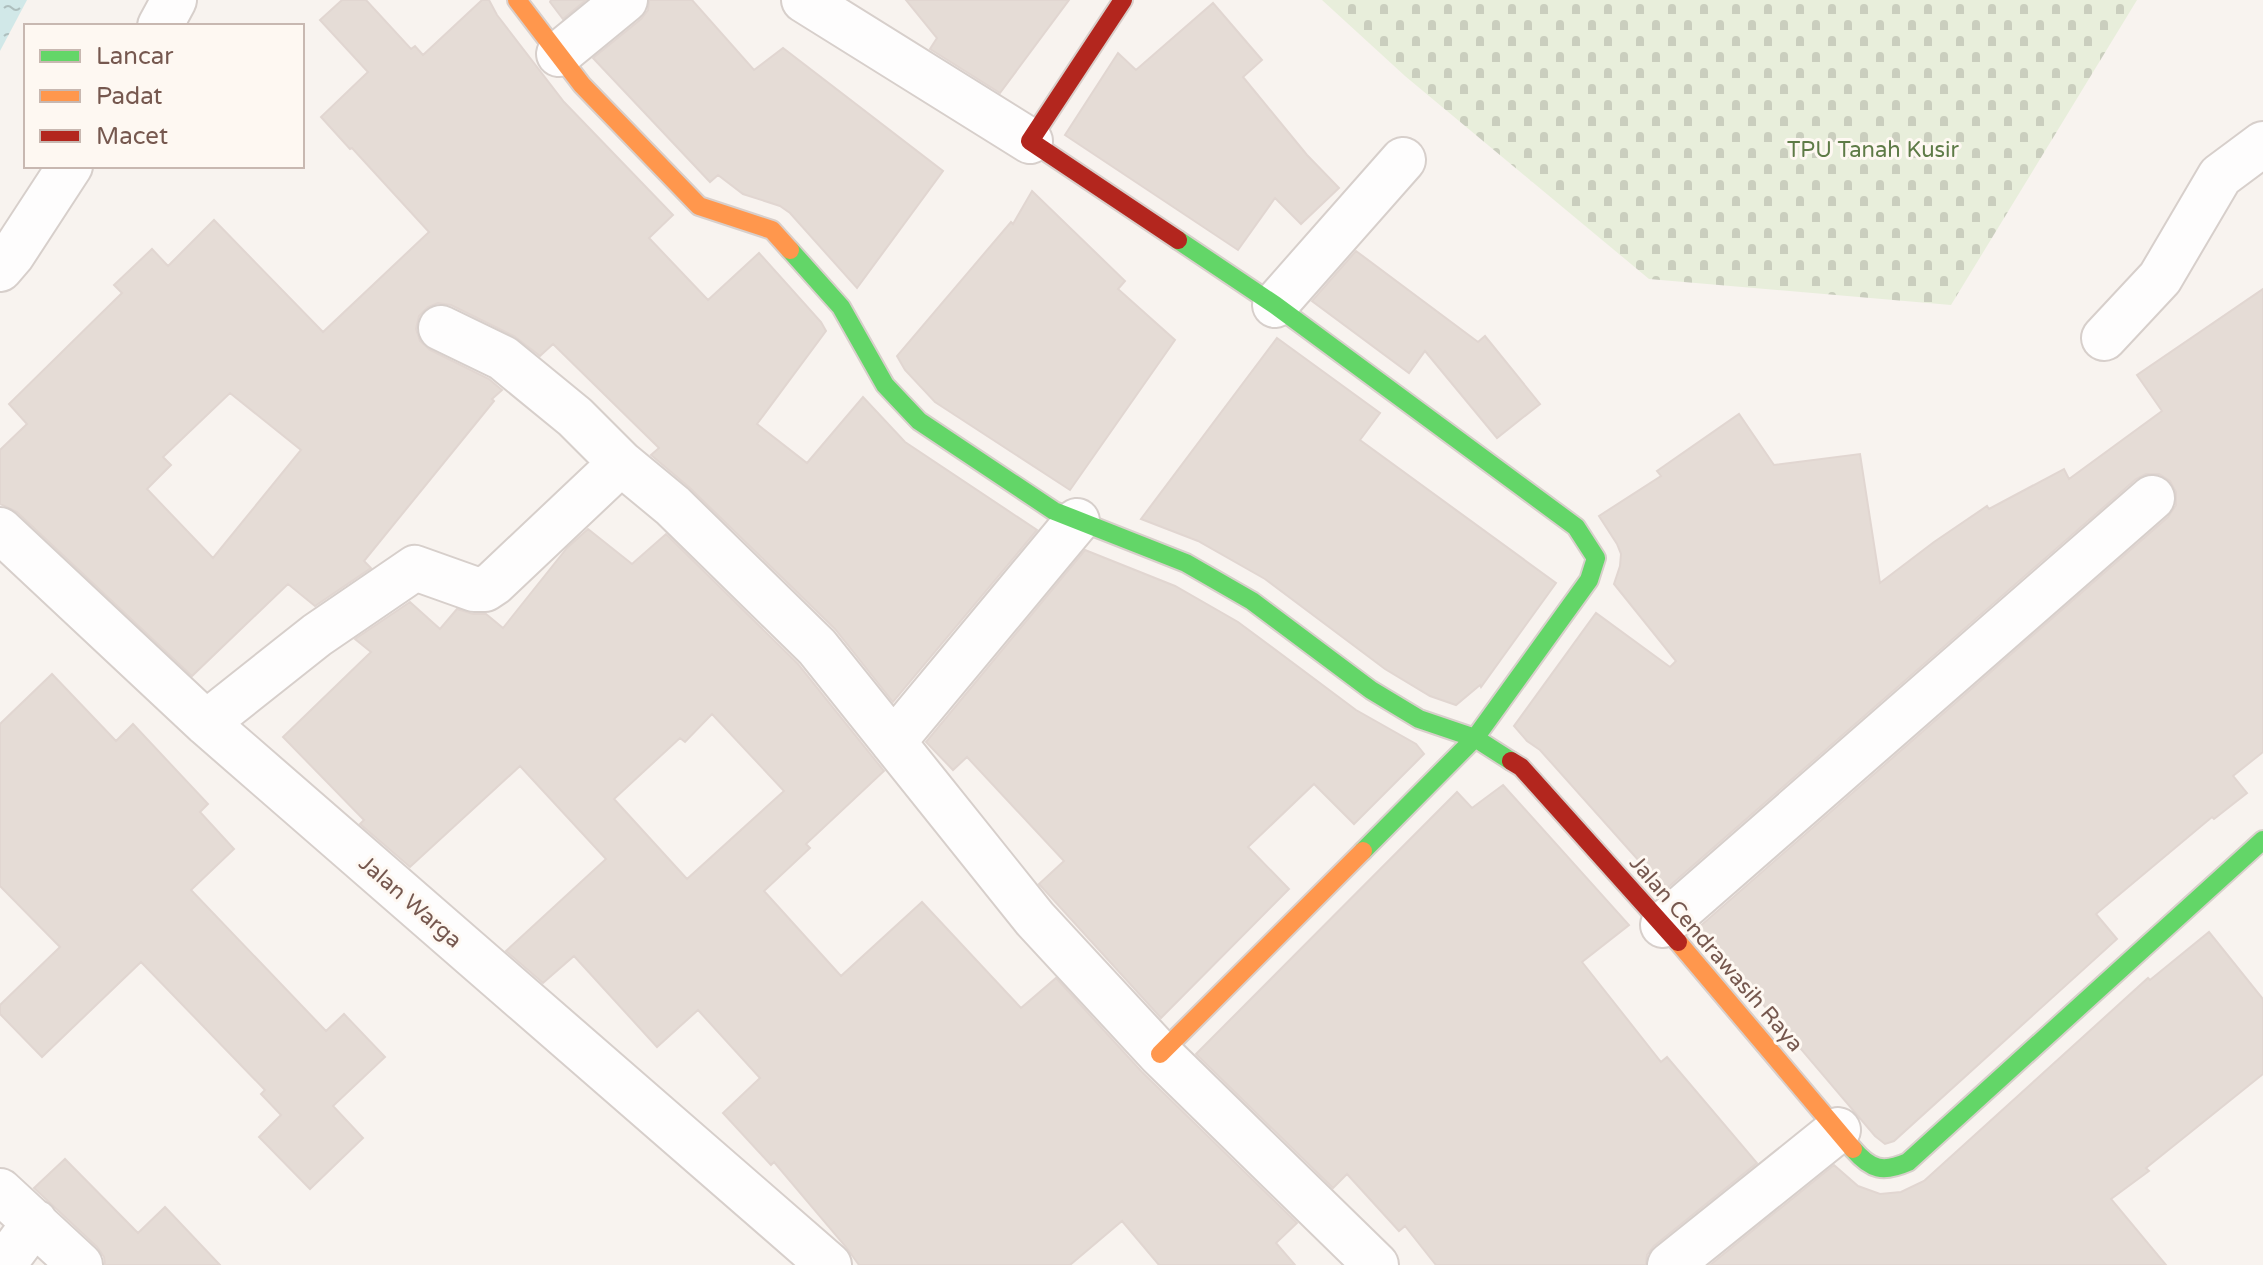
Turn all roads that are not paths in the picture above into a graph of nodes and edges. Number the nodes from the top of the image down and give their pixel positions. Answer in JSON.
{"nodes":[{"id":1,"x":174,"y":0,"type":"edge"},
{"id":2,"x":517,"y":0,"type":"edge"},
{"id":3,"x":625,"y":0,"type":"edge"},
{"id":4,"x":804,"y":0,"type":"edge"},
{"id":5,"x":1123,"y":0,"type":"edge"},
{"id":6,"x":161,"y":24,"type":"edge"},
{"id":7,"x":559,"y":54,"type":"junction"},
{"id":8,"x":1030,"y":141,"type":"junction"},
{"id":9,"x":2263,"y":144,"type":"edge"},
{"id":10,"x":1403,"y":160,"type":"dead end"},
{"id":11,"x":69,"y":168,"type":"edge"},
{"id":12,"x":0,"y":269,"type":"edge"},
{"id":13,"x":1275,"y":305,"type":"junction"},
{"id":14,"x":441,"y":328,"type":"dead end"},
{"id":15,"x":2104,"y":338,"type":"dead end"},
{"id":16,"x":621,"y":463,"type":"junction"},
{"id":17,"x":2152,"y":498,"type":"dead end"},
{"id":18,"x":1077,"y":521,"type":"junction"},
{"id":19,"x":0,"y":530,"type":"edge"},
{"id":20,"x":206,"y":723,"type":"junction"},
{"id":21,"x":1475,"y":738,"type":"junction"},
{"id":22,"x":893,"y":742,"type":"junction"},
{"id":23,"x":2263,"y":840,"type":"edge"},
{"id":24,"x":1663,"y":925,"type":"junction"},
{"id":25,"x":1160,"y":1054,"type":"junction"},
{"id":26,"x":1838,"y":1130,"type":"junction"},
{"id":27,"x":0,"y":1191,"type":"edge"},
{"id":28,"x":35,"y":1222,"type":"junction"},
{"id":29,"x":3,"y":1265,"type":"edge"},
{"id":30,"x":80,"y":1265,"type":"edge"},
{"id":31,"x":829,"y":1265,"type":"edge"},
{"id":32,"x":1376,"y":1265,"type":"edge"},
{"id":33,"x":1670,"y":1265,"type":"edge"}],
"edges":[{"from":1,"to":6,"type":"street"},
{"from":2,"to":7,"type":"street","name":"Jalan Cendrawasih Raya"},
{"from":3,"to":7,"type":"street"},
{"from":4,"to":8,"type":"street"},
{"from":5,"to":8,"type":"street"},
{"from":7,"to":18,"type":"street","name":"Jalan Cendrawasih Raya"},
{"from":8,"to":13,"type":"street"},
{"from":9,"to":15,"type":"street"},
{"from":10,"to":13,"type":"street"},
{"from":11,"to":12,"type":"street"},
{"from":13,"to":21,"type":"street"},
{"from":14,"to":16,"type":"street"},
{"from":16,"to":20,"type":"street"},
{"from":16,"to":22,"type":"street"},
{"from":17,"to":24,"type":"street"},
{"from":18,"to":21,"type":"street","name":"Jalan Cendrawasih Raya"},
{"from":18,"to":22,"type":"street"},
{"from":19,"to":20,"type":"street","name":"Jalan Warga"},
{"from":20,"to":31,"type":"street","name":"Jalan Warga"},
{"from":21,"to":24,"type":"street","name":"Jalan Cendrawasih Raya"},
{"from":21,"to":25,"type":"street"},
{"from":22,"to":25,"type":"street"},
{"from":23,"to":26,"type":"street","name":"Jalan Cendrawasih Raya"},
{"from":24,"to":26,"type":"street","name":"Jalan Cendrawasih Raya"},
{"from":25,"to":32,"type":"street"},
{"from":26,"to":33,"type":"street"},
{"from":27,"to":28,"type":"street"},
{"from":28,"to":29,"type":"street"},
{"from":28,"to":30,"type":"street"}]}
